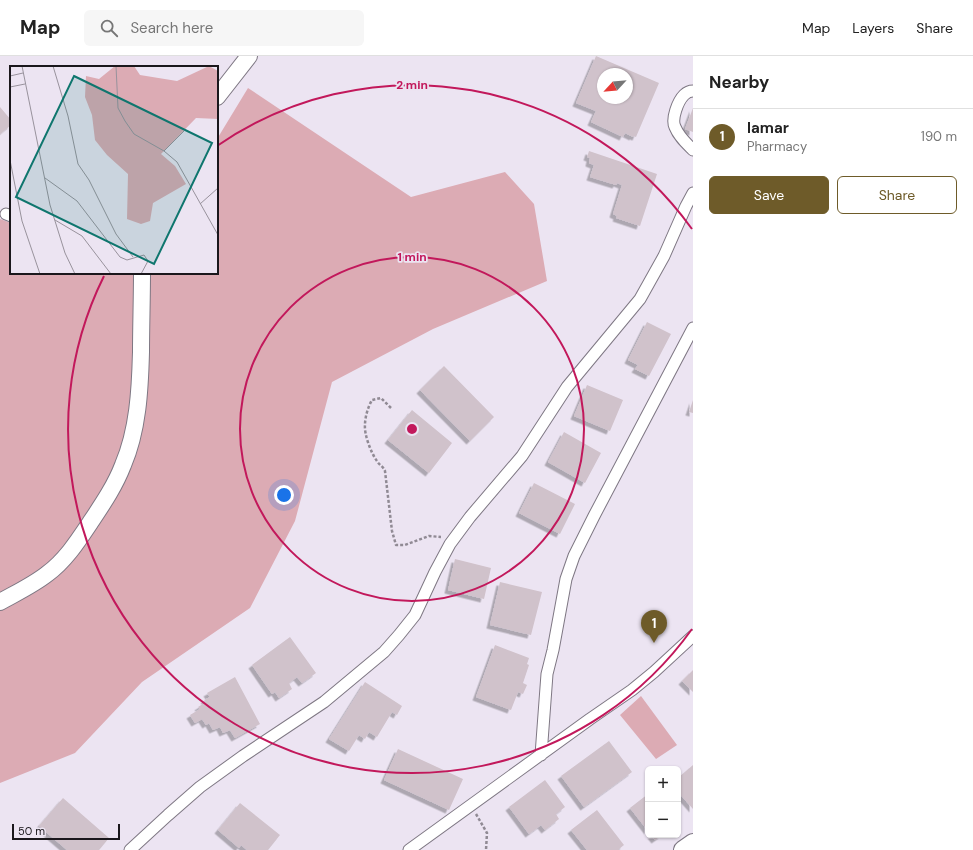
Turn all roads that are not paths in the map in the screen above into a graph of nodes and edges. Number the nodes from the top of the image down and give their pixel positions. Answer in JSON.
{"nodes":[{"id":1,"x":249,"y":56,"type":"edge"},
{"id":2,"x":693,"y":91,"type":"edge"},
{"id":3,"x":218,"y":96,"type":"edge"},
{"id":4,"x":693,"y":150,"type":"edge"},
{"id":5,"x":693,"y":193,"type":"edge"},
{"id":6,"x":142,"y":274,"type":"edge"},
{"id":7,"x":693,"y":328,"type":"edge"},
{"id":8,"x":0,"y":602,"type":"edge"},
{"id":9,"x":693,"y":636,"type":"edge"},
{"id":10,"x":541,"y":755,"type":"junction"},
{"id":11,"x":693,"y":843,"type":"edge"},
{"id":12,"x":130,"y":850,"type":"edge"},
{"id":13,"x":409,"y":850,"type":"edge"},
{"id":14,"x":683,"y":850,"type":"edge"}],
"edges":[{"from":1,"to":3,"type":"street"},
{"from":2,"to":4,"type":"street"},
{"from":5,"to":12,"type":"street"},
{"from":6,"to":8,"type":"street"},
{"from":7,"to":10,"type":"street"},
{"from":9,"to":10,"type":"street"},
{"from":10,"to":13,"type":"street"},
{"from":11,"to":14,"type":"main road"}]}
